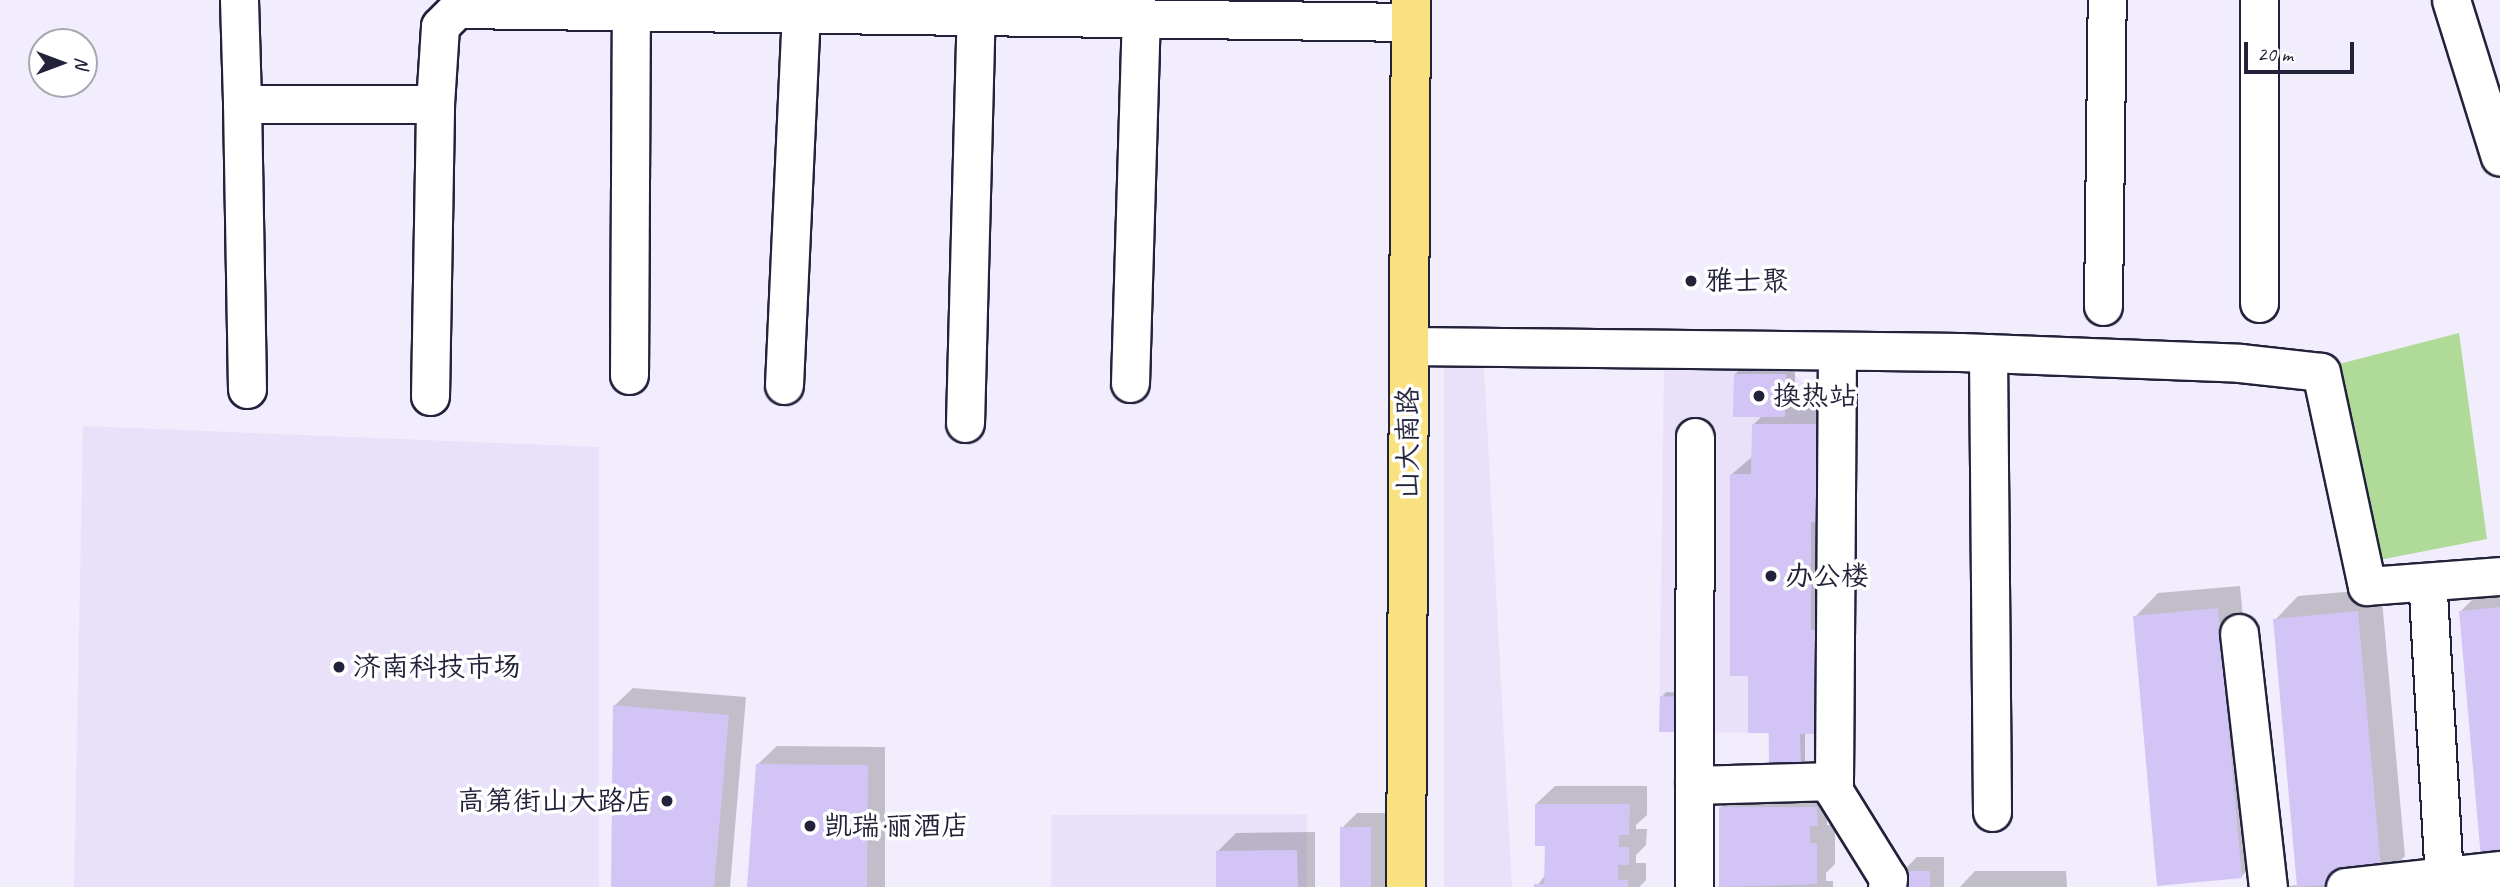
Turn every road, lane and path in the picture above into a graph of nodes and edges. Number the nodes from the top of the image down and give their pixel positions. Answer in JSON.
{"nodes":[{"id":1,"x":239,"y":0,"type":"edge"},
{"id":2,"x":2107,"y":0,"type":"edge"},
{"id":3,"x":2259,"y":0,"type":"edge"},
{"id":4,"x":2451,"y":0,"type":"edge"},
{"id":5,"x":470,"y":5,"type":"edge"},
{"id":6,"x":653,"y":8,"type":"edge"},
{"id":7,"x":1411,"y":11,"type":"edge"},
{"id":8,"x":801,"y":14,"type":"junction"},
{"id":9,"x":976,"y":16,"type":"junction"},
{"id":10,"x":1142,"y":18,"type":"junction"},
{"id":11,"x":242,"y":104,"type":"junction"},
{"id":12,"x":435,"y":104,"type":"junction"},
{"id":13,"x":2500,"y":157,"type":"edge"},
{"id":14,"x":2259,"y":303,"type":"dead end"},
{"id":15,"x":2103,"y":306,"type":"dead end"},
{"id":16,"x":1409,"y":346,"type":"junction"},
{"id":17,"x":1837,"y":351,"type":"junction"},
{"id":18,"x":1988,"y":353,"type":"junction"},
{"id":19,"x":629,"y":375,"type":"dead end"},
{"id":20,"x":1130,"y":383,"type":"dead end"},
{"id":21,"x":784,"y":385,"type":"dead end"},
{"id":22,"x":247,"y":389,"type":"dead end"},
{"id":23,"x":430,"y":396,"type":"dead end"},
{"id":24,"x":965,"y":423,"type":"dead end"},
{"id":25,"x":1695,"y":437,"type":"dead end"},
{"id":26,"x":2500,"y":576,"type":"edge"},
{"id":27,"x":2428,"y":593,"type":"dead end"},
{"id":28,"x":2239,"y":632,"type":"dead end"},
{"id":29,"x":1834,"y":781,"type":"junction"},
{"id":30,"x":1694,"y":785,"type":"junction"},
{"id":31,"x":1992,"y":812,"type":"dead end"},
{"id":32,"x":2500,"y":870,"type":"edge"},
{"id":33,"x":2444,"y":877,"type":"junction"},
{"id":34,"x":1406,"y":887,"type":"edge"},
{"id":35,"x":1694,"y":887,"type":"edge"},
{"id":36,"x":1888,"y":887,"type":"edge"},
{"id":37,"x":2268,"y":887,"type":"edge"},
{"id":38,"x":2345,"y":887,"type":"edge"}],
"edges":[{"from":1,"to":11,"type":"street"},
{"from":2,"to":15,"type":"street"},
{"from":3,"to":14,"type":"street"},
{"from":4,"to":13,"type":"street"},
{"from":5,"to":6,"type":"street"},
{"from":5,"to":12,"type":"street"},
{"from":6,"to":8,"type":"street"},
{"from":6,"to":19,"type":"street"},
{"from":7,"to":10,"type":"street"},
{"from":7,"to":16,"type":"main road","name":"山大南路"},
{"from":8,"to":9,"type":"street"},
{"from":8,"to":21,"type":"street"},
{"from":9,"to":10,"type":"street"},
{"from":9,"to":24,"type":"street"},
{"from":10,"to":20,"type":"street"},
{"from":11,"to":12,"type":"street"},
{"from":11,"to":22,"type":"street"},
{"from":12,"to":23,"type":"street"},
{"from":16,"to":17,"type":"street"},
{"from":16,"to":34,"type":"main road","name":"山大南路"},
{"from":17,"to":18,"type":"street"},
{"from":17,"to":29,"type":"street"},
{"from":18,"to":26,"type":"street"},
{"from":18,"to":31,"type":"street"},
{"from":25,"to":30,"type":"street"},
{"from":27,"to":33,"type":"street"},
{"from":28,"to":37,"type":"street"},
{"from":29,"to":30,"type":"street"},
{"from":29,"to":36,"type":"street"},
{"from":30,"to":35,"type":"street"},
{"from":32,"to":33,"type":"street"},
{"from":33,"to":38,"type":"street"}]}
